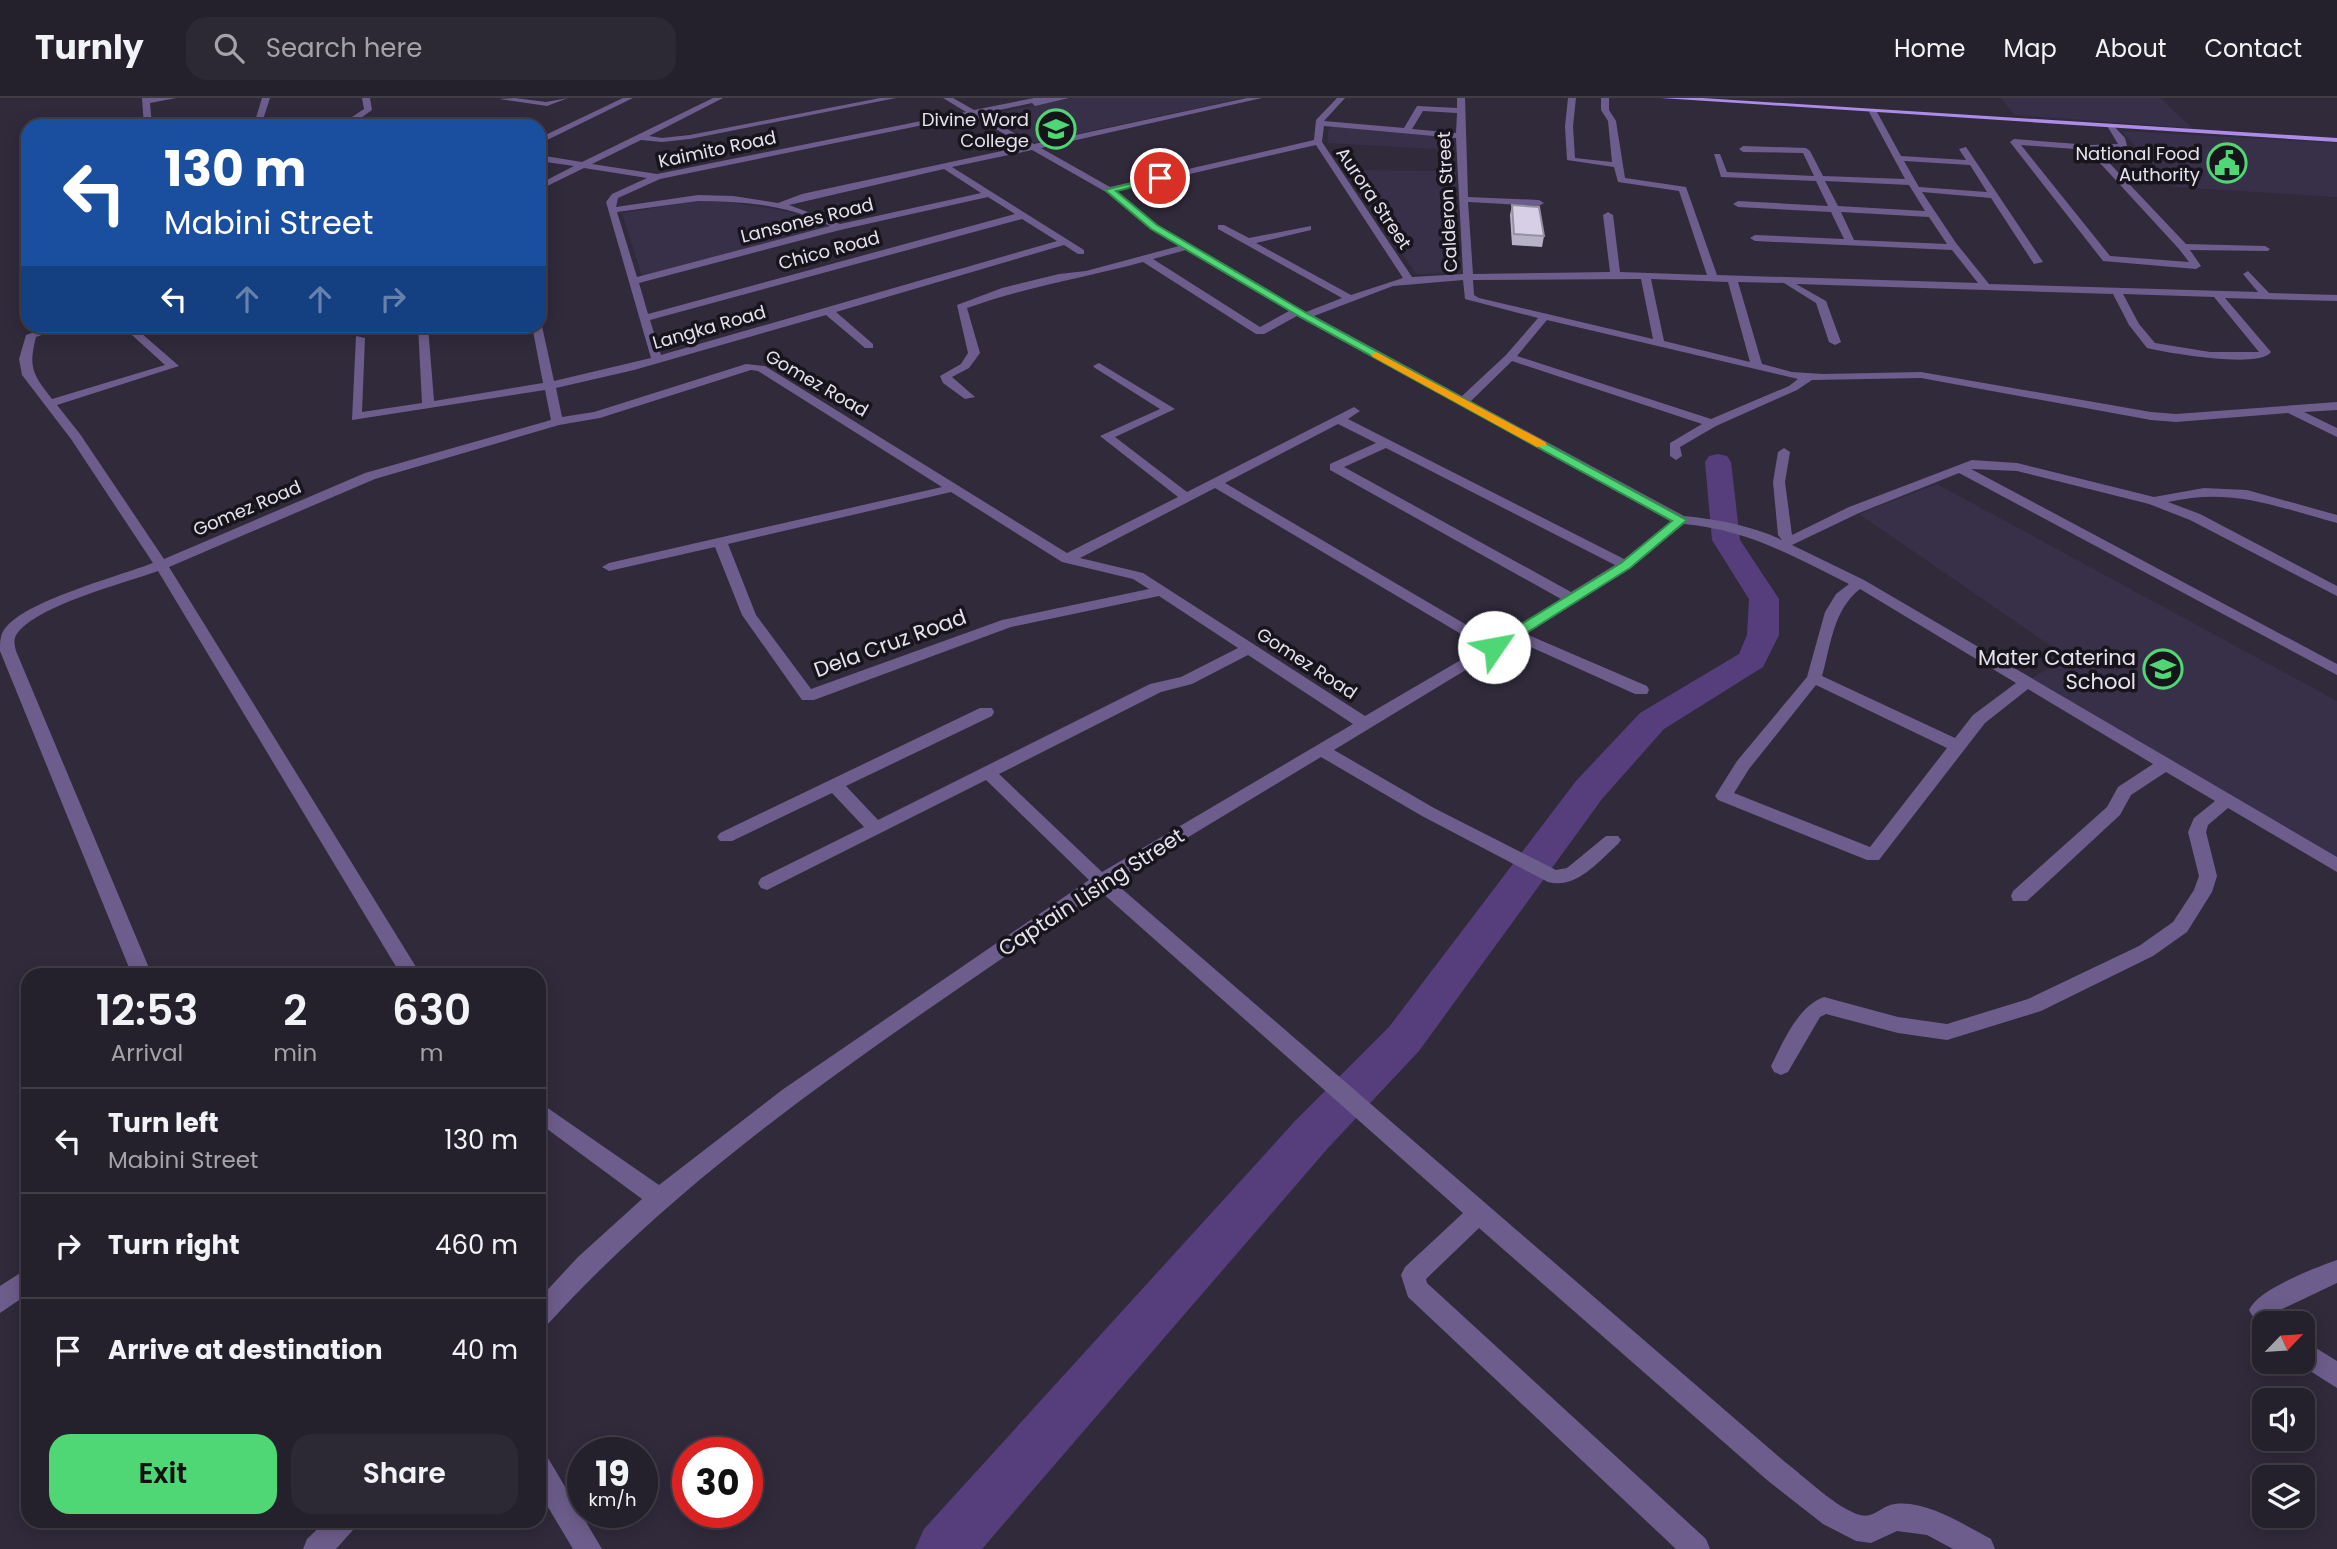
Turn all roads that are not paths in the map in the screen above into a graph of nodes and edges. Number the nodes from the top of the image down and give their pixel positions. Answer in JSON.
{"nodes":[{"id":1,"x":172,"y":98,"type":"edge"},
{"id":2,"x":266,"y":98,"type":"edge"},
{"id":3,"x":366,"y":98,"type":"edge"},
{"id":4,"x":564,"y":98,"type":"edge"},
{"id":5,"x":629,"y":98,"type":"edge"},
{"id":6,"x":719,"y":98,"type":"edge"},
{"id":7,"x":892,"y":98,"type":"edge"},
{"id":8,"x":947,"y":98,"type":"edge"},
{"id":9,"x":1065,"y":98,"type":"edge"},
{"id":10,"x":1258,"y":98,"type":"edge"},
{"id":11,"x":1341,"y":98,"type":"edge"},
{"id":12,"x":1461,"y":98,"type":"edge"},
{"id":13,"x":1572,"y":98,"type":"edge"},
{"id":14,"x":1605,"y":98,"type":"edge"},
{"id":15,"x":1665,"y":98,"type":"edge"},
{"id":16,"x":146,"y":99,"type":"edge"},
{"id":17,"x":503,"y":99,"type":"edge"},
{"id":18,"x":1048,"y":99,"type":"edge"},
{"id":19,"x":696,"y":100,"type":"dead end"},
{"id":20,"x":709,"y":102,"type":"junction"},
{"id":21,"x":1461,"y":111,"type":"junction"},
{"id":22,"x":1873,"y":112,"type":"junction"},
{"id":23,"x":974,"y":114,"type":"junction"},
{"id":24,"x":147,"y":119,"type":"edge"},
{"id":25,"x":260,"y":119,"type":"edge"},
{"id":26,"x":353,"y":119,"type":"edge"},
{"id":27,"x":1320,"y":123,"type":"junction"},
{"id":28,"x":2109,"y":126,"type":"junction"},
{"id":29,"x":1406,"y":131,"type":"junction"},
{"id":30,"x":1461,"y":136,"type":"junction"},
{"id":31,"x":639,"y":137,"type":"junction"},
{"id":32,"x":546,"y":138,"type":"edge"},
{"id":33,"x":2337,"y":140,"type":"edge"},
{"id":34,"x":1318,"y":142,"type":"junction"},
{"id":35,"x":1034,"y":147,"type":"junction"},
{"id":36,"x":2090,"y":148,"type":"junction"},
{"id":37,"x":1743,"y":149,"type":"dead end"},
{"id":38,"x":1963,"y":149,"type":"dead end"},
{"id":39,"x":1717,"y":156,"type":"dead end"},
{"id":40,"x":1899,"y":158,"type":"junction"},
{"id":41,"x":546,"y":159,"type":"edge"},
{"id":42,"x":1972,"y":163,"type":"junction"},
{"id":43,"x":1618,"y":165,"type":"junction"},
{"id":44,"x":581,"y":166,"type":"junction"},
{"id":45,"x":945,"y":166,"type":"junction"},
{"id":46,"x":657,"y":177,"type":"junction"},
{"id":47,"x":1818,"y":178,"type":"junction"},
{"id":48,"x":546,"y":184,"type":"edge"},
{"id":49,"x":1914,"y":185,"type":"junction"},
{"id":50,"x":1109,"y":190,"type":"junction"},
{"id":51,"x":989,"y":194,"type":"junction"},
{"id":52,"x":1992,"y":195,"type":"junction"},
{"id":53,"x":1463,"y":199,"type":"junction"},
{"id":54,"x":1539,"y":203,"type":"dead end"},
{"id":55,"x":1738,"y":204,"type":"dead end"},
{"id":56,"x":777,"y":206,"type":"junction"},
{"id":57,"x":1833,"y":209,"type":"junction"},
{"id":58,"x":612,"y":210,"type":"junction"},
{"id":59,"x":1930,"y":214,"type":"junction"},
{"id":60,"x":1024,"y":215,"type":"junction"},
{"id":61,"x":1608,"y":215,"type":"dead end"},
{"id":62,"x":839,"y":227,"type":"junction"},
{"id":63,"x":1221,"y":227,"type":"dead end"},
{"id":64,"x":1308,"y":228,"type":"dead end"},
{"id":65,"x":1755,"y":238,"type":"dead end"},
{"id":66,"x":1065,"y":242,"type":"junction"},
{"id":67,"x":1246,"y":242,"type":"junction"},
{"id":68,"x":1851,"y":243,"type":"junction"},
{"id":69,"x":1189,"y":246,"type":"junction"},
{"id":70,"x":1952,"y":247,"type":"junction"},
{"id":71,"x":2183,"y":247,"type":"junction"},
{"id":72,"x":2265,"y":249,"type":"dead end"},
{"id":73,"x":1081,"y":252,"type":"dead end"},
{"id":74,"x":1144,"y":258,"type":"junction"},
{"id":75,"x":2038,"y":262,"type":"dead end"},
{"id":76,"x":2159,"y":264,"type":"junction"},
{"id":77,"x":2168,"y":274,"type":"dead end"},
{"id":78,"x":2248,"y":274,"type":"dead end"},
{"id":79,"x":1615,"y":275,"type":"junction"},
{"id":80,"x":1645,"y":276,"type":"junction"},
{"id":81,"x":1469,"y":277,"type":"junction"},
{"id":82,"x":1713,"y":278,"type":"junction"},
{"id":83,"x":1732,"y":278,"type":"junction"},
{"id":84,"x":1779,"y":279,"type":"junction"},
{"id":85,"x":1409,"y":280,"type":"junction"},
{"id":86,"x":634,"y":281,"type":"junction"},
{"id":87,"x":2178,"y":284,"type":"dead end"},
{"id":88,"x":1985,"y":286,"type":"junction"},
{"id":89,"x":2116,"y":290,"type":"junction"},
{"id":90,"x":2186,"y":293,"type":"junction"},
{"id":91,"x":2217,"y":295,"type":"junction"},
{"id":92,"x":2266,"y":296,"type":"junction"},
{"id":93,"x":1349,"y":298,"type":"junction"},
{"id":94,"x":2337,"y":298,"type":"edge"},
{"id":95,"x":827,"y":310,"type":"junction"},
{"id":96,"x":1301,"y":314,"type":"junction"},
{"id":97,"x":1545,"y":316,"type":"junction"},
{"id":98,"x":644,"y":318,"type":"junction"},
{"id":99,"x":38,"y":333,"type":"edge"},
{"id":100,"x":135,"y":333,"type":"edge"},
{"id":101,"x":423,"y":333,"type":"edge"},
{"id":102,"x":538,"y":333,"type":"edge"},
{"id":103,"x":360,"y":338,"type":"dead end"},
{"id":104,"x":1659,"y":342,"type":"junction"},
{"id":105,"x":1835,"y":342,"type":"dead end"},
{"id":106,"x":869,"y":346,"type":"dead end"},
{"id":107,"x":1510,"y":357,"type":"junction"},
{"id":108,"x":657,"y":360,"type":"junction"},
{"id":109,"x":1099,"y":366,"type":"dead end"},
{"id":110,"x":1757,"y":366,"type":"junction"},
{"id":111,"x":1808,"y":377,"type":"junction"},
{"id":112,"x":549,"y":386,"type":"junction"},
{"id":113,"x":969,"y":397,"type":"dead end"},
{"id":114,"x":1463,"y":402,"type":"junction"},
{"id":115,"x":50,"y":403,"type":"junction"},
{"id":116,"x":428,"y":406,"type":"junction"},
{"id":117,"x":2337,"y":406,"type":"edge"},
{"id":118,"x":1354,"y":411,"type":"dead end"},
{"id":119,"x":2292,"y":411,"type":"junction"},
{"id":120,"x":1338,"y":419,"type":"junction"},
{"id":121,"x":557,"y":422,"type":"junction"},
{"id":122,"x":1712,"y":423,"type":"junction"},
{"id":123,"x":2337,"y":433,"type":"edge"},
{"id":124,"x":1387,"y":443,"type":"junction"},
{"id":125,"x":1784,"y":452,"type":"dead end"},
{"id":126,"x":1676,"y":456,"type":"dead end"},
{"id":127,"x":1959,"y":468,"type":"junction"},
{"id":128,"x":1214,"y":482,"type":"junction"},
{"id":129,"x":954,"y":488,"type":"junction"},
{"id":130,"x":1186,"y":497,"type":"junction"},
{"id":131,"x":2154,"y":501,"type":"junction"},
{"id":132,"x":2337,"y":519,"type":"edge"},
{"id":133,"x":1681,"y":520,"type":"junction"},
{"id":134,"x":720,"y":542,"type":"junction"},
{"id":135,"x":1788,"y":543,"type":"junction"},
{"id":136,"x":1067,"y":559,"type":"junction"},
{"id":137,"x":161,"y":565,"type":"junction"},
{"id":138,"x":1625,"y":565,"type":"junction"},
{"id":139,"x":609,"y":567,"type":"dead end"},
{"id":140,"x":1859,"y":583,"type":"junction"},
{"id":141,"x":1161,"y":591,"type":"junction"},
{"id":142,"x":2337,"y":592,"type":"edge"},
{"id":143,"x":1571,"y":598,"type":"junction"},
{"id":144,"x":1514,"y":634,"type":"junction"},
{"id":145,"x":1494,"y":647,"type":"junction"},
{"id":146,"x":1250,"y":648,"type":"junction"},
{"id":147,"x":2337,"y":670,"type":"edge"},
{"id":148,"x":1814,"y":678,"type":"junction"},
{"id":149,"x":2027,"y":682,"type":"junction"},
{"id":150,"x":1641,"y":690,"type":"dead end"},
{"id":151,"x":986,"y":712,"type":"dead end"},
{"id":152,"x":1364,"y":723,"type":"junction"},
{"id":153,"x":1957,"y":747,"type":"junction"},
{"id":154,"x":1320,"y":749,"type":"junction"},
{"id":155,"x":2166,"y":764,"type":"junction"},
{"id":156,"x":986,"y":771,"type":"junction"},
{"id":157,"x":835,"y":785,"type":"junction"},
{"id":158,"x":2228,"y":800,"type":"junction"},
{"id":159,"x":874,"y":827,"type":"junction"},
{"id":160,"x":726,"y":837,"type":"dead end"},
{"id":161,"x":1612,"y":840,"type":"dead end"},
{"id":162,"x":2337,"y":865,"type":"edge"},
{"id":163,"x":1101,"y":881,"type":"junction"},
{"id":164,"x":767,"y":883,"type":"dead end"},
{"id":165,"x":2020,"y":896,"type":"dead end"},
{"id":166,"x":139,"y":968,"type":"edge"},
{"id":167,"x":407,"y":968,"type":"edge"},
{"id":168,"x":1781,"y":1066,"type":"dead end"},
{"id":169,"x":546,"y":1116,"type":"edge"},
{"id":170,"x":659,"y":1198,"type":"junction"},
{"id":171,"x":1479,"y":1213,"type":"junction"},
{"id":172,"x":2337,"y":1271,"type":"edge"},
{"id":173,"x":21,"y":1284,"type":"edge"},
{"id":174,"x":0,"y":1301,"type":"edge"},
{"id":175,"x":546,"y":1308,"type":"edge"},
{"id":176,"x":2262,"y":1311,"type":"edge"},
{"id":177,"x":2315,"y":1360,"type":"edge"},
{"id":178,"x":2337,"y":1376,"type":"edge"},
{"id":179,"x":546,"y":1478,"type":"edge"},
{"id":180,"x":337,"y":1528,"type":"edge"},
{"id":181,"x":317,"y":1549,"type":"edge"},
{"id":182,"x":588,"y":1549,"type":"edge"},
{"id":183,"x":1696,"y":1549,"type":"edge"},
{"id":184,"x":1980,"y":1549,"type":"edge"}],
"edges":[{"from":1,"to":16,"type":"street"},
{"from":2,"to":25,"type":"street"},
{"from":3,"to":26,"type":"street"},
{"from":4,"to":17,"type":"street"},
{"from":5,"to":32,"type":"street"},
{"from":6,"to":20,"type":"street"},
{"from":7,"to":31,"type":"street"},
{"from":8,"to":23,"type":"street"},
{"from":9,"to":18,"type":"street","name":"Kaimito Road"},
{"from":10,"to":35,"type":"street"},
{"from":11,"to":27,"type":"street"},
{"from":12,"to":21,"type":"street","name":"Calderon Street"},
{"from":13,"to":43,"type":"street"},
{"from":14,"to":43,"type":"street"},
{"from":15,"to":22,"type":"main road"},
{"from":16,"to":24,"type":"street"},
{"from":18,"to":23,"type":"street","name":"Kaimito Road"},
{"from":19,"to":20,"type":"street"},
{"from":20,"to":31,"type":"street"},
{"from":21,"to":29,"type":"street"},
{"from":21,"to":30,"type":"street","name":"Calderon Street"},
{"from":22,"to":28,"type":"main road"},
{"from":22,"to":40,"type":"street"},
{"from":23,"to":35,"type":"street"},
{"from":23,"to":46,"type":"street","name":"Kaimito Road"},
{"from":27,"to":29,"type":"street"},
{"from":27,"to":34,"type":"street","name":"Aurora Street"},
{"from":28,"to":33,"type":"main road"},
{"from":28,"to":36,"type":"street"},
{"from":29,"to":30,"type":"street"},
{"from":30,"to":53,"type":"street","name":"Calderon Street"},
{"from":31,"to":44,"type":"street"},
{"from":34,"to":50,"type":"street"},
{"from":34,"to":85,"type":"street","name":"Aurora Street"},
{"from":35,"to":45,"type":"street"},
{"from":35,"to":50,"type":"street"},
{"from":36,"to":71,"type":"street"},
{"from":36,"to":76,"type":"street"},
{"from":37,"to":47,"type":"street"},
{"from":38,"to":42,"type":"street"},
{"from":39,"to":47,"type":"street"},
{"from":40,"to":42,"type":"street"},
{"from":40,"to":49,"type":"street"},
{"from":41,"to":44,"type":"street"},
{"from":42,"to":52,"type":"street"},
{"from":43,"to":82,"type":"street"},
{"from":44,"to":46,"type":"street"},
{"from":44,"to":48,"type":"street"},
{"from":45,"to":51,"type":"street"},
{"from":45,"to":56,"type":"street"},
{"from":46,"to":58,"type":"street","name":"Kaimito Road"},
{"from":47,"to":49,"type":"street"},
{"from":47,"to":57,"type":"street"},
{"from":49,"to":52,"type":"street"},
{"from":49,"to":59,"type":"street"},
{"from":50,"to":69,"type":"street"},
{"from":51,"to":60,"type":"street"},
{"from":51,"to":62,"type":"street","name":"Lansones Road"},
{"from":52,"to":75,"type":"street"},
{"from":53,"to":54,"type":"street"},
{"from":53,"to":81,"type":"street","name":"Calderon Street"},
{"from":55,"to":57,"type":"street"},
{"from":56,"to":58,"type":"street"},
{"from":56,"to":62,"type":"street"},
{"from":57,"to":59,"type":"street"},
{"from":57,"to":68,"type":"street"},
{"from":58,"to":86,"type":"street"},
{"from":59,"to":70,"type":"street"},
{"from":60,"to":66,"type":"street"},
{"from":60,"to":98,"type":"street","name":"Chico Road"},
{"from":61,"to":79,"type":"street"},
{"from":62,"to":86,"type":"street","name":"Lansones Road"},
{"from":63,"to":67,"type":"street"},
{"from":64,"to":67,"type":"street"},
{"from":65,"to":68,"type":"street"},
{"from":66,"to":73,"type":"street"},
{"from":66,"to":95,"type":"street","name":"Langka Road"},
{"from":67,"to":93,"type":"street"},
{"from":68,"to":70,"type":"street"},
{"from":69,"to":74,"type":"street"},
{"from":69,"to":96,"type":"street"},
{"from":70,"to":88,"type":"street"},
{"from":71,"to":72,"type":"street"},
{"from":71,"to":76,"type":"street"},
{"from":74,"to":96,"type":"street"},
{"from":74,"to":113,"type":"street"},
{"from":76,"to":77,"type":"street"},
{"from":78,"to":92,"type":"street"},
{"from":79,"to":80,"type":"street"},
{"from":79,"to":81,"type":"street"},
{"from":80,"to":82,"type":"street"},
{"from":80,"to":104,"type":"street"},
{"from":81,"to":85,"type":"street"},
{"from":81,"to":97,"type":"street","name":"Calderon Street"},
{"from":82,"to":83,"type":"street"},
{"from":83,"to":84,"type":"street"},
{"from":83,"to":110,"type":"street"},
{"from":84,"to":88,"type":"street"},
{"from":84,"to":105,"type":"street"},
{"from":85,"to":93,"type":"street"},
{"from":86,"to":98,"type":"street"},
{"from":87,"to":90,"type":"street"},
{"from":88,"to":89,"type":"street"},
{"from":89,"to":90,"type":"street"},
{"from":89,"to":91,"type":"street"},
{"from":90,"to":91,"type":"street"},
{"from":91,"to":92,"type":"street"},
{"from":92,"to":94,"type":"street"},
{"from":93,"to":96,"type":"street"},
{"from":95,"to":106,"type":"street"},
{"from":95,"to":108,"type":"street","name":"Langka Road"},
{"from":96,"to":114,"type":"street"},
{"from":97,"to":104,"type":"street"},
{"from":97,"to":107,"type":"street"},
{"from":98,"to":108,"type":"street"},
{"from":99,"to":115,"type":"street"},
{"from":100,"to":115,"type":"street"},
{"from":101,"to":116,"type":"street"},
{"from":102,"to":112,"type":"street"},
{"from":103,"to":116,"type":"street","name":"Langka Road"},
{"from":104,"to":110,"type":"street"},
{"from":107,"to":114,"type":"street"},
{"from":107,"to":122,"type":"street"},
{"from":108,"to":112,"type":"street","name":"Langka Road"},
{"from":109,"to":130,"type":"street"},
{"from":110,"to":111,"type":"street"},
{"from":111,"to":119,"type":"street"},
{"from":111,"to":122,"type":"street"},
{"from":112,"to":116,"type":"street","name":"Langka Road"},
{"from":112,"to":121,"type":"street"},
{"from":114,"to":133,"type":"street"},
{"from":115,"to":137,"type":"street"},
{"from":117,"to":119,"type":"street"},
{"from":118,"to":120,"type":"street"},
{"from":119,"to":123,"type":"street"},
{"from":120,"to":124,"type":"street"},
{"from":120,"to":128,"type":"street"},
{"from":121,"to":129,"type":"street","name":"Gomez Road"},
{"from":121,"to":137,"type":"street","name":"Gomez Road"},
{"from":122,"to":126,"type":"street"},
{"from":124,"to":138,"type":"street"},
{"from":124,"to":143,"type":"street"},
{"from":125,"to":135,"type":"street"},
{"from":127,"to":131,"type":"street"},
{"from":127,"to":135,"type":"street"},
{"from":127,"to":147,"type":"street"},
{"from":128,"to":130,"type":"street"},
{"from":128,"to":145,"type":"street"},
{"from":129,"to":134,"type":"street"},
{"from":129,"to":136,"type":"street","name":"Gomez Road"},
{"from":130,"to":136,"type":"street"},
{"from":131,"to":132,"type":"street"},
{"from":131,"to":142,"type":"street"},
{"from":133,"to":135,"type":"street"},
{"from":133,"to":138,"type":"street","name":"Captain Lising Street"},
{"from":134,"to":139,"type":"street"},
{"from":134,"to":141,"type":"street","name":"Dela Cruz Road"},
{"from":135,"to":140,"type":"street"},
{"from":136,"to":141,"type":"street","name":"Gomez Road"},
{"from":137,"to":166,"type":"street","name":"Gomez Road"},
{"from":137,"to":167,"type":"street"},
{"from":138,"to":143,"type":"street","name":"Captain Lising Street"},
{"from":140,"to":148,"type":"street"},
{"from":140,"to":149,"type":"street"},
{"from":141,"to":146,"type":"street","name":"Gomez Road"},
{"from":143,"to":144,"type":"street","name":"Captain Lising Street"},
{"from":144,"to":145,"type":"street","name":"Captain Lising Street"},
{"from":144,"to":150,"type":"street"},
{"from":145,"to":152,"type":"street","name":"Captain Lising Street"},
{"from":146,"to":152,"type":"street","name":"Gomez Road"},
{"from":146,"to":156,"type":"street"},
{"from":148,"to":153,"type":"street"},
{"from":148,"to":153,"type":"street"},
{"from":149,"to":153,"type":"street"},
{"from":149,"to":155,"type":"street"},
{"from":151,"to":157,"type":"street"},
{"from":152,"to":154,"type":"street","name":"Captain Lising Street"},
{"from":154,"to":161,"type":"street"},
{"from":154,"to":163,"type":"street","name":"Captain Lising Street"},
{"from":155,"to":158,"type":"street"},
{"from":155,"to":165,"type":"street"},
{"from":156,"to":159,"type":"street"},
{"from":156,"to":163,"type":"street"},
{"from":157,"to":159,"type":"street"},
{"from":157,"to":160,"type":"street"},
{"from":158,"to":162,"type":"street"},
{"from":158,"to":168,"type":"street"},
{"from":159,"to":164,"type":"street"},
{"from":163,"to":170,"type":"street","name":"Captain Lising Street"},
{"from":163,"to":171,"type":"street"},
{"from":169,"to":170,"type":"street"},
{"from":170,"to":175,"type":"street","name":"Captain Lising Street"},
{"from":171,"to":183,"type":"street"},
{"from":171,"to":184,"type":"street"},
{"from":172,"to":176,"type":"street"},
{"from":173,"to":174,"type":"street"},
{"from":177,"to":178,"type":"street"},
{"from":179,"to":182,"type":"street"},
{"from":180,"to":181,"type":"street"}]}
